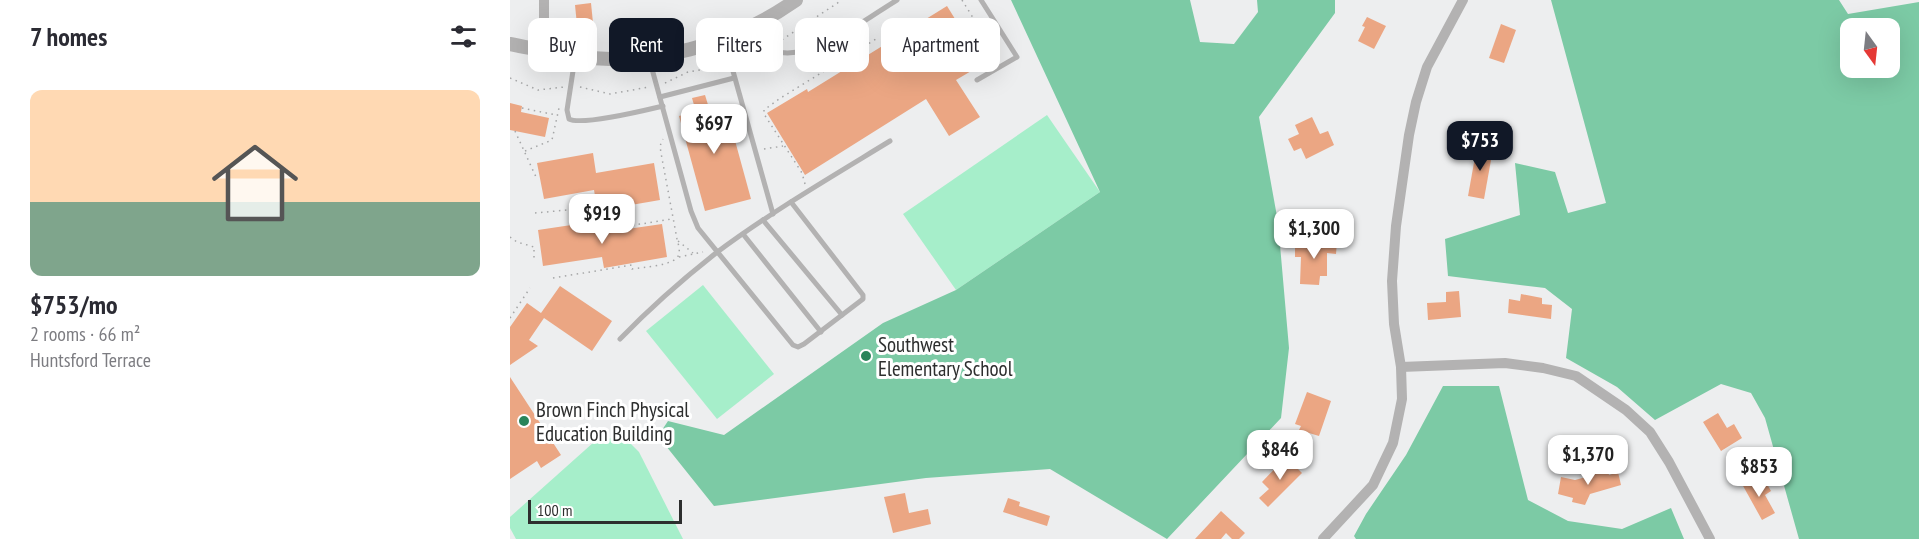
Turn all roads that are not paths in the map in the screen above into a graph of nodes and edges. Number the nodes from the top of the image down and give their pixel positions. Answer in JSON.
{"nodes":[{"id":1,"x":544,"y":0,"type":"edge"},
{"id":2,"x":796,"y":0,"type":"edge"},
{"id":3,"x":897,"y":0,"type":"edge"},
{"id":4,"x":981,"y":0,"type":"edge"},
{"id":5,"x":1463,"y":0,"type":"edge"},
{"id":6,"x":544,"y":18,"type":"edge"},
{"id":7,"x":768,"y":18,"type":"edge"},
{"id":8,"x":510,"y":44,"type":"edge"},
{"id":9,"x":528,"y":48,"type":"edge"},
{"id":10,"x":783,"y":52,"type":"edge"},
{"id":11,"x":573,"y":72,"type":"edge"},
{"id":12,"x":653,"y":72,"type":"edge"},
{"id":13,"x":732,"y":72,"type":"edge"},
{"id":14,"x":734,"y":78,"type":"junction"},
{"id":15,"x":976,"y":80,"type":"dead end"},
{"id":16,"x":660,"y":97,"type":"junction"},
{"id":17,"x":663,"y":106,"type":"junction"},
{"id":18,"x":890,"y":141,"type":"dead end"},
{"id":19,"x":791,"y":202,"type":"junction"},
{"id":20,"x":773,"y":214,"type":"junction"},
{"id":21,"x":763,"y":220,"type":"junction"},
{"id":22,"x":743,"y":234,"type":"junction"},
{"id":23,"x":718,"y":252,"type":"junction"},
{"id":24,"x":842,"y":315,"type":"junction"},
{"id":25,"x":820,"y":332,"type":"junction"},
{"id":26,"x":620,"y":339,"type":"dead end"},
{"id":27,"x":1401,"y":367,"type":"junction"},
{"id":28,"x":1323,"y":539,"type":"edge"},
{"id":29,"x":1710,"y":539,"type":"edge"}],
"edges":[{"from":1,"to":6,"type":"street"},
{"from":2,"to":7,"type":"street"},
{"from":3,"to":10,"type":"lane"},
{"from":4,"to":15,"type":"lane"},
{"from":5,"to":27,"type":"street"},
{"from":8,"to":9,"type":"street"},
{"from":11,"to":17,"type":"lane"},
{"from":12,"to":16,"type":"lane"},
{"from":13,"to":14,"type":"lane"},
{"from":14,"to":16,"type":"lane"},
{"from":14,"to":20,"type":"lane"},
{"from":16,"to":17,"type":"lane"},
{"from":17,"to":23,"type":"lane"},
{"from":18,"to":19,"type":"lane"},
{"from":19,"to":20,"type":"lane"},
{"from":19,"to":24,"type":"lane"},
{"from":20,"to":21,"type":"lane"},
{"from":21,"to":22,"type":"lane"},
{"from":21,"to":24,"type":"lane"},
{"from":22,"to":23,"type":"lane"},
{"from":22,"to":25,"type":"lane"},
{"from":23,"to":25,"type":"lane"},
{"from":23,"to":26,"type":"lane"},
{"from":24,"to":25,"type":"lane"},
{"from":27,"to":28,"type":"street"},
{"from":27,"to":29,"type":"street"}]}
